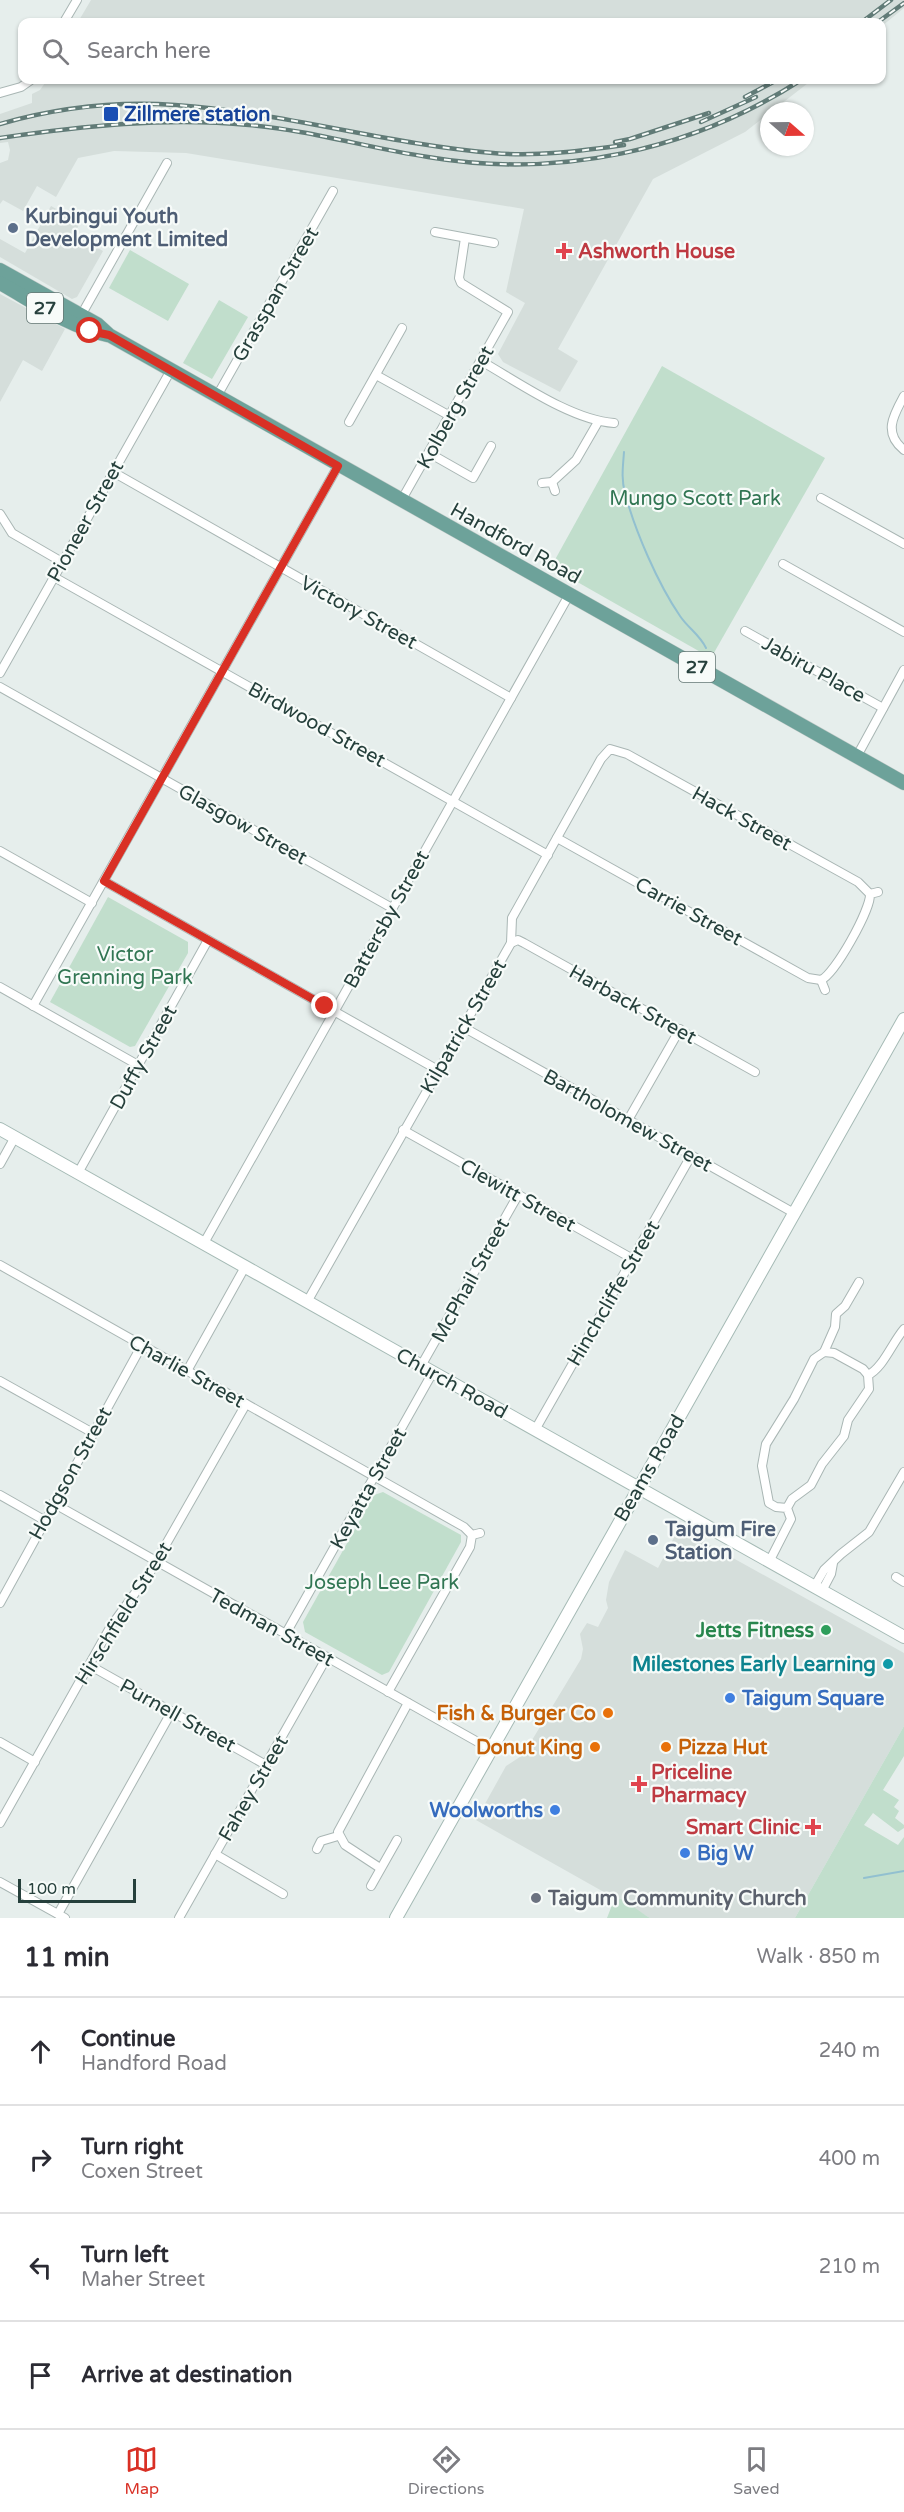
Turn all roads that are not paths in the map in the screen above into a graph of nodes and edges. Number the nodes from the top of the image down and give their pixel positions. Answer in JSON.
{"nodes":[{"id":1,"x":77,"y":0,"type":"edge"},
{"id":2,"x":66,"y":18,"type":"edge"},
{"id":3,"x":25,"y":84,"type":"edge"},
{"id":4,"x":0,"y":93,"type":"edge"},
{"id":5,"x":167,"y":163,"type":"dead end"},
{"id":6,"x":333,"y":191,"type":"dead end"},
{"id":7,"x":435,"y":232,"type":"dead end"},
{"id":8,"x":465,"y":238,"type":"junction"},
{"id":9,"x":494,"y":243,"type":"dead end"},
{"id":10,"x":0,"y":270,"type":"edge"},
{"id":11,"x":0,"y":283,"type":"edge"},
{"id":12,"x":79,"y":320,"type":"junction"},
{"id":13,"x":402,"y":328,"type":"dead end"},
{"id":14,"x":481,"y":361,"type":"junction"},
{"id":15,"x":171,"y":370,"type":"junction"},
{"id":16,"x":376,"y":375,"type":"junction"},
{"id":17,"x":217,"y":396,"type":"junction"},
{"id":18,"x":904,"y":396,"type":"edge"},
{"id":19,"x":450,"y":416,"type":"junction"},
{"id":20,"x":350,"y":422,"type":"dead end"},
{"id":21,"x":598,"y":422,"type":"junction"},
{"id":22,"x":614,"y":423,"type":"dead end"},
{"id":23,"x":491,"y":446,"type":"dead end"},
{"id":24,"x":904,"y":450,"type":"edge"},
{"id":25,"x":429,"y":453,"type":"junction"},
{"id":26,"x":338,"y":466,"type":"junction"},
{"id":27,"x":113,"y":472,"type":"junction"},
{"id":28,"x":550,"y":485,"type":"dead end"},
{"id":29,"x":821,"y":498,"type":"dead end"},
{"id":30,"x":401,"y":501,"type":"junction"},
{"id":31,"x":0,"y":514,"type":"edge"},
{"id":32,"x":904,"y":544,"type":"edge"},
{"id":33,"x":62,"y":562,"type":"junction"},
{"id":34,"x":783,"y":564,"type":"dead end"},
{"id":35,"x":280,"y":568,"type":"junction"},
{"id":36,"x":54,"y":577,"type":"junction"},
{"id":37,"x":569,"y":595,"type":"junction"},
{"id":38,"x":746,"y":631,"type":"dead end"},
{"id":39,"x":904,"y":632,"type":"edge"},
{"id":40,"x":904,"y":670,"type":"edge"},
{"id":41,"x":222,"y":671,"type":"junction"},
{"id":42,"x":0,"y":673,"type":"edge"},
{"id":43,"x":0,"y":687,"type":"edge"},
{"id":44,"x":511,"y":698,"type":"junction"},
{"id":45,"x":883,"y":708,"type":"junction"},
{"id":46,"x":610,"y":749,"type":"joint"},
{"id":47,"x":857,"y":756,"type":"junction"},
{"id":48,"x":162,"y":778,"type":"junction"},
{"id":49,"x":904,"y":783,"type":"edge"},
{"id":50,"x":452,"y":801,"type":"junction"},
{"id":51,"x":557,"y":838,"type":"junction"},
{"id":52,"x":0,"y":851,"type":"edge"},
{"id":53,"x":548,"y":855,"type":"junction"},
{"id":54,"x":104,"y":881,"type":"junction"},
{"id":55,"x":92,"y":903,"type":"junction"},
{"id":56,"x":392,"y":908,"type":"junction"},
{"id":57,"x":208,"y":940,"type":"junction"},
{"id":58,"x":511,"y":942,"type":"junction"},
{"id":59,"x":821,"y":980,"type":"junction"},
{"id":60,"x":0,"y":987,"type":"edge"},
{"id":61,"x":825,"y":990,"type":"dead end"},
{"id":62,"x":33,"y":1006,"type":"junction"},
{"id":63,"x":334,"y":1012,"type":"junction"},
{"id":64,"x":904,"y":1019,"type":"edge"},
{"id":65,"x":463,"y":1027,"type":"junction"},
{"id":66,"x":680,"y":1029,"type":"junction"},
{"id":67,"x":138,"y":1065,"type":"junction"},
{"id":68,"x":438,"y":1070,"type":"junction"},
{"id":69,"x":755,"y":1072,"type":"dead end"},
{"id":70,"x":628,"y":1120,"type":"junction"},
{"id":71,"x":0,"y":1129,"type":"edge"},
{"id":72,"x":403,"y":1130,"type":"junction"},
{"id":73,"x":15,"y":1137,"type":"junction"},
{"id":74,"x":691,"y":1156,"type":"junction"},
{"id":75,"x":0,"y":1164,"type":"edge"},
{"id":76,"x":78,"y":1173,"type":"junction"},
{"id":77,"x":518,"y":1195,"type":"junction"},
{"id":78,"x":794,"y":1214,"type":"junction"},
{"id":79,"x":204,"y":1243,"type":"junction"},
{"id":80,"x":633,"y":1259,"type":"junction"},
{"id":81,"x":0,"y":1265,"type":"edge"},
{"id":82,"x":245,"y":1267,"type":"junction"},
{"id":83,"x":859,"y":1282,"type":"dead end"},
{"id":84,"x":307,"y":1302,"type":"junction"},
{"id":85,"x":904,"y":1329,"type":"edge"},
{"id":86,"x":142,"y":1345,"type":"junction"},
{"id":87,"x":824,"y":1352,"type":"junction"},
{"id":88,"x":422,"y":1366,"type":"junction"},
{"id":89,"x":187,"y":1371,"type":"junction"},
{"id":90,"x":433,"y":1372,"type":"junction"},
{"id":91,"x":868,"y":1375,"type":"junction"},
{"id":92,"x":0,"y":1381,"type":"edge"},
{"id":93,"x":246,"y":1404,"type":"junction"},
{"id":94,"x":535,"y":1430,"type":"junction"},
{"id":95,"x":93,"y":1433,"type":"junction"},
{"id":96,"x":904,"y":1472,"type":"edge"},
{"id":97,"x":374,"y":1476,"type":"junction"},
{"id":98,"x":638,"y":1488,"type":"junction"},
{"id":99,"x":0,"y":1495,"type":"edge"},
{"id":100,"x":53,"y":1503,"type":"junction"},
{"id":101,"x":787,"y":1508,"type":"junction"},
{"id":102,"x":44,"y":1520,"type":"junction"},
{"id":103,"x":156,"y":1562,"type":"junction"},
{"id":104,"x":769,"y":1562,"type":"junction"},
{"id":105,"x":818,"y":1589,"type":"junction"},
{"id":106,"x":0,"y":1603,"type":"edge"},
{"id":107,"x":285,"y":1635,"type":"junction"},
{"id":108,"x":904,"y":1637,"type":"edge"},
{"id":109,"x":327,"y":1657,"type":"junction"},
{"id":110,"x":89,"y":1665,"type":"junction"},
{"id":111,"x":388,"y":1692,"type":"junction"},
{"id":112,"x":408,"y":1702,"type":"junction"},
{"id":113,"x":172,"y":1711,"type":"junction"},
{"id":114,"x":0,"y":1742,"type":"edge"},
{"id":115,"x":492,"y":1750,"type":"junction"},
{"id":116,"x":35,"y":1762,"type":"junction"},
{"id":117,"x":266,"y":1765,"type":"junction"},
{"id":118,"x":0,"y":1823,"type":"edge"},
{"id":119,"x":338,"y":1836,"type":"junction"},
{"id":120,"x":397,"y":1840,"type":"dead end"},
{"id":121,"x":317,"y":1849,"type":"dead end"},
{"id":122,"x":215,"y":1854,"type":"junction"},
{"id":123,"x":380,"y":1868,"type":"junction"},
{"id":124,"x":0,"y":1882,"type":"edge"},
{"id":125,"x":371,"y":1886,"type":"dead end"},
{"id":126,"x":283,"y":1894,"type":"dead end"},
{"id":127,"x":61,"y":1916,"type":"edge"},
{"id":128,"x":179,"y":1918,"type":"edge"},
{"id":129,"x":396,"y":1918,"type":"edge"}],
"edges":[{"from":1,"to":2,"type":"street"},
{"from":3,"to":4,"type":"street"},
{"from":5,"to":12,"type":"street"},
{"from":6,"to":17,"type":"street","name":"Grasspan Street"},
{"from":7,"to":8,"type":"street"},
{"from":8,"to":9,"type":"street"},
{"from":8,"to":14,"type":"street","name":"Kolberg Street"},
{"from":10,"to":12,"type":"main road","name":"Handford Road","number":"27"},
{"from":11,"to":12,"type":"main road","name":"Handford Road","number":"27"},
{"from":12,"to":15,"type":"main road","name":"Handford Road","number":"27"},
{"from":13,"to":16,"type":"street"},
{"from":14,"to":19,"type":"street","name":"Kolberg Street"},
{"from":14,"to":21,"type":"street"},
{"from":15,"to":17,"type":"main road","name":"Handford Road","number":"27"},
{"from":15,"to":27,"type":"street","name":"Pioneer Street"},
{"from":16,"to":19,"type":"street"},
{"from":16,"to":20,"type":"street"},
{"from":17,"to":26,"type":"main road","name":"Handford Road","number":"27"},
{"from":18,"to":24,"type":"street"},
{"from":19,"to":25,"type":"street","name":"Kolberg Street"},
{"from":21,"to":22,"type":"street"},
{"from":21,"to":28,"type":"street"},
{"from":23,"to":25,"type":"street"},
{"from":25,"to":30,"type":"street","name":"Kolberg Street"},
{"from":26,"to":30,"type":"main road","name":"Handford Road","number":"27"},
{"from":26,"to":35,"type":"street"},
{"from":27,"to":33,"type":"street","name":"Pioneer Street"},
{"from":27,"to":35,"type":"street","name":"Victory Street"},
{"from":29,"to":32,"type":"street"},
{"from":30,"to":37,"type":"main road","name":"Handford Road","number":"27"},
{"from":31,"to":33,"type":"street"},
{"from":33,"to":36,"type":"street","name":"Pioneer Street"},
{"from":34,"to":39,"type":"street"},
{"from":35,"to":41,"type":"street"},
{"from":35,"to":44,"type":"street","name":"Victory Street"},
{"from":36,"to":41,"type":"street","name":"Birdwood Street"},
{"from":36,"to":42,"type":"street","name":"Pioneer Street"},
{"from":37,"to":44,"type":"street","name":"Battersby Street"},
{"from":37,"to":47,"type":"main road","name":"Handford Road","number":"27"},
{"from":38,"to":45,"type":"street","name":"Jabiru Place"},
{"from":40,"to":45,"type":"street"},
{"from":41,"to":48,"type":"street"},
{"from":41,"to":50,"type":"street","name":"Birdwood Street"},
{"from":43,"to":48,"type":"street","name":"Glasgow Street"},
{"from":44,"to":50,"type":"street","name":"Battersby Street"},
{"from":45,"to":47,"type":"street"},
{"from":46,"to":51,"type":"street","name":"Kilpatrick Street"},
{"from":46,"to":59,"type":"street","name":"Hack Street"},
{"from":47,"to":49,"type":"main road","name":"Handford Road","number":"27"},
{"from":48,"to":54,"type":"street"},
{"from":48,"to":56,"type":"street","name":"Glasgow Street"},
{"from":50,"to":53,"type":"street","name":"Birdwood Street"},
{"from":50,"to":56,"type":"street","name":"Battersby Street"},
{"from":51,"to":53,"type":"street","name":"Kilpatrick Street"},
{"from":51,"to":59,"type":"street","name":"Carrie Street"},
{"from":52,"to":55,"type":"street"},
{"from":53,"to":58,"type":"street","name":"Kilpatrick Street"},
{"from":54,"to":55,"type":"street"},
{"from":54,"to":57,"type":"street"},
{"from":55,"to":62,"type":"street"},
{"from":56,"to":63,"type":"street","name":"Battersby Street"},
{"from":57,"to":63,"type":"street"},
{"from":57,"to":67,"type":"street","name":"Duffy Street"},
{"from":58,"to":65,"type":"street","name":"Kilpatrick Street"},
{"from":58,"to":66,"type":"street","name":"Harback Street"},
{"from":59,"to":61,"type":"street"},
{"from":60,"to":62,"type":"street"},
{"from":62,"to":67,"type":"street"},
{"from":63,"to":68,"type":"street"},
{"from":63,"to":79,"type":"street","name":"Battersby Street"},
{"from":64,"to":78,"type":"street","name":"Beams Road"},
{"from":65,"to":68,"type":"street","name":"Kilpatrick Street"},
{"from":65,"to":70,"type":"street","name":"Bartholomew Street"},
{"from":66,"to":69,"type":"street","name":"Harback Street"},
{"from":66,"to":70,"type":"street"},
{"from":67,"to":76,"type":"street","name":"Duffy Street"},
{"from":68,"to":72,"type":"street","name":"Kilpatrick Street"},
{"from":70,"to":74,"type":"street","name":"Bartholomew Street"},
{"from":71,"to":73,"type":"street","name":"Church Road"},
{"from":72,"to":77,"type":"street","name":"Clewitt Street"},
{"from":72,"to":84,"type":"street","name":"Kilpatrick Street"},
{"from":73,"to":75,"type":"street"},
{"from":73,"to":76,"type":"street","name":"Church Road"},
{"from":74,"to":78,"type":"street","name":"Bartholomew Street"},
{"from":74,"to":80,"type":"street","name":"Hinchcliffe Street"},
{"from":76,"to":79,"type":"street","name":"Church Road"},
{"from":77,"to":80,"type":"street","name":"Clewitt Street"},
{"from":77,"to":88,"type":"street","name":"McPhail Street"},
{"from":78,"to":98,"type":"street","name":"Beams Road"},
{"from":79,"to":82,"type":"street","name":"Church Road"},
{"from":80,"to":94,"type":"street","name":"Hinchcliffe Street"},
{"from":81,"to":86,"type":"street","name":"Charlie Street"},
{"from":82,"to":84,"type":"street","name":"Church Road"},
{"from":82,"to":89,"type":"street"},
{"from":83,"to":87,"type":"street"},
{"from":84,"to":88,"type":"street","name":"Church Road"},
{"from":85,"to":91,"type":"street"},
{"from":86,"to":89,"type":"street","name":"Charlie Street"},
{"from":86,"to":95,"type":"street","name":"Hodgson Street"},
{"from":87,"to":91,"type":"street"},
{"from":87,"to":101,"type":"street"},
{"from":88,"to":90,"type":"street","name":"Church Road"},
{"from":89,"to":93,"type":"street","name":"Charlie Street"},
{"from":90,"to":94,"type":"street","name":"Church Road"},
{"from":90,"to":97,"type":"street","name":"Keyatta Street"},
{"from":91,"to":101,"type":"street"},
{"from":92,"to":95,"type":"street"},
{"from":93,"to":97,"type":"street","name":"Charlie Street"},
{"from":93,"to":103,"type":"street","name":"Hirschfield Street"},
{"from":94,"to":98,"type":"street","name":"Church Road"},
{"from":95,"to":100,"type":"street","name":"Hodgson Street"},
{"from":96,"to":105,"type":"street"},
{"from":97,"to":107,"type":"street","name":"Keyatta Street"},
{"from":97,"to":111,"type":"street","name":"Charlie Street"},
{"from":98,"to":104,"type":"street","name":"Church Road"},
{"from":98,"to":115,"type":"street","name":"Beams Road"},
{"from":99,"to":102,"type":"street"},
{"from":100,"to":102,"type":"street","name":"Hodgson Street"},
{"from":100,"to":103,"type":"street","name":"Tedman Street"},
{"from":101,"to":104,"type":"street"},
{"from":102,"to":106,"type":"street","name":"Hodgson Street"},
{"from":103,"to":107,"type":"street","name":"Tedman Street"},
{"from":103,"to":110,"type":"street","name":"Hirschfield Street"},
{"from":104,"to":105,"type":"street","name":"Church Road"},
{"from":105,"to":108,"type":"street","name":"Church Road"},
{"from":107,"to":109,"type":"street","name":"Tedman Street"},
{"from":109,"to":111,"type":"street","name":"Tedman Street"},
{"from":109,"to":117,"type":"street","name":"Fahey Street"},
{"from":110,"to":113,"type":"street","name":"Purnell Street"},
{"from":110,"to":116,"type":"street","name":"Hirschfield Street"},
{"from":111,"to":112,"type":"street","name":"Tedman Street"},
{"from":112,"to":115,"type":"street","name":"Tedman Street"},
{"from":112,"to":119,"type":"street"},
{"from":113,"to":117,"type":"street","name":"Purnell Street"},
{"from":113,"to":127,"type":"street"},
{"from":114,"to":116,"type":"street"},
{"from":115,"to":129,"type":"street","name":"Beams Road"},
{"from":116,"to":118,"type":"street","name":"Hirschfield Street"},
{"from":117,"to":122,"type":"street","name":"Fahey Street"},
{"from":119,"to":121,"type":"street"},
{"from":119,"to":123,"type":"street"},
{"from":120,"to":123,"type":"street"},
{"from":122,"to":126,"type":"street"},
{"from":122,"to":128,"type":"street","name":"Fahey Street"},
{"from":123,"to":125,"type":"street"},
{"from":124,"to":127,"type":"street"}]}
